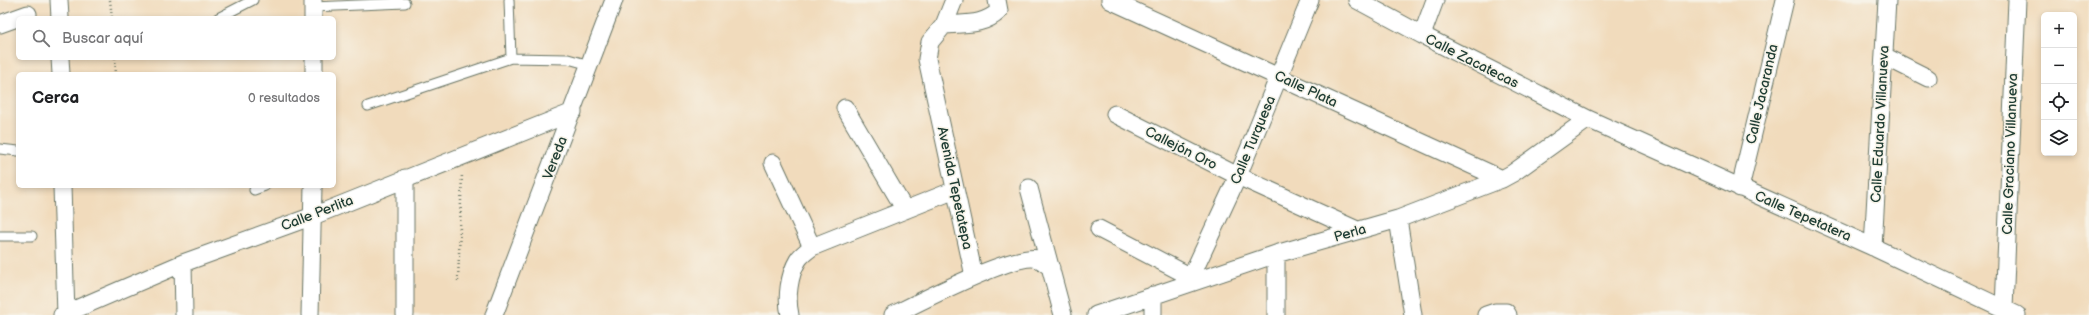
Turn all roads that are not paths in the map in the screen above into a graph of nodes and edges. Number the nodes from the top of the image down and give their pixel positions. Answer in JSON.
{"nodes":[{"id":1,"x":59,"y":0,"type":"edge"},
{"id":2,"x":253,"y":0,"type":"edge"},
{"id":3,"x":509,"y":0,"type":"edge"},
{"id":4,"x":614,"y":0,"type":"edge"},
{"id":5,"x":954,"y":0,"type":"edge"},
{"id":6,"x":997,"y":0,"type":"edge"},
{"id":7,"x":1110,"y":0,"type":"edge"},
{"id":8,"x":1310,"y":0,"type":"edge"},
{"id":9,"x":1357,"y":0,"type":"edge"},
{"id":10,"x":1435,"y":0,"type":"edge"},
{"id":11,"x":1785,"y":0,"type":"edge"},
{"id":12,"x":1887,"y":0,"type":"edge"},
{"id":13,"x":2017,"y":0,"type":"edge"},
{"id":14,"x":404,"y":3,"type":"dead end"},
{"id":15,"x":313,"y":8,"type":"edge"},
{"id":16,"x":28,"y":14,"type":"dead end"},
{"id":17,"x":22,"y":16,"type":"edge"},
{"id":18,"x":60,"y":16,"type":"edge"},
{"id":19,"x":222,"y":16,"type":"edge"},
{"id":20,"x":16,"y":18,"type":"edge"},
{"id":21,"x":0,"y":24,"type":"edge"},
{"id":22,"x":944,"y":24,"type":"junction"},
{"id":23,"x":1422,"y":35,"type":"junction"},
{"id":24,"x":1884,"y":56,"type":"junction"},
{"id":25,"x":511,"y":58,"type":"junction"},
{"id":26,"x":60,"y":60,"type":"edge"},
{"id":27,"x":590,"y":65,"type":"junction"},
{"id":28,"x":61,"y":72,"type":"edge"},
{"id":29,"x":1280,"y":77,"type":"junction"},
{"id":30,"x":1928,"y":78,"type":"dead end"},
{"id":31,"x":368,"y":106,"type":"dead end"},
{"id":32,"x":845,"y":108,"type":"dead end"},
{"id":33,"x":573,"y":112,"type":"junction"},
{"id":34,"x":1115,"y":114,"type":"dead end"},
{"id":35,"x":1588,"y":119,"type":"junction"},
{"id":36,"x":0,"y":149,"type":"edge"},
{"id":37,"x":16,"y":151,"type":"edge"},
{"id":38,"x":773,"y":163,"type":"dead end"},
{"id":39,"x":1238,"y":176,"type":"junction"},
{"id":40,"x":406,"y":178,"type":"junction"},
{"id":41,"x":1502,"y":179,"type":"junction"},
{"id":42,"x":66,"y":188,"type":"edge"},
{"id":43,"x":260,"y":188,"type":"edge"},
{"id":44,"x":313,"y":188,"type":"edge"},
{"id":45,"x":1029,"y":188,"type":"dead end"},
{"id":46,"x":1740,"y":188,"type":"junction"},
{"id":47,"x":254,"y":190,"type":"dead end"},
{"id":48,"x":955,"y":190,"type":"junction"},
{"id":49,"x":905,"y":210,"type":"junction"},
{"id":50,"x":313,"y":216,"type":"junction"},
{"id":51,"x":1398,"y":219,"type":"junction"},
{"id":52,"x":1099,"y":229,"type":"dead end"},
{"id":53,"x":1357,"y":230,"type":"junction"},
{"id":54,"x":0,"y":236,"type":"edge"},
{"id":55,"x":32,"y":236,"type":"dead end"},
{"id":56,"x":812,"y":247,"type":"junction"},
{"id":57,"x":1873,"y":247,"type":"junction"},
{"id":58,"x":1276,"y":254,"type":"junction"},
{"id":59,"x":183,"y":263,"type":"junction"},
{"id":60,"x":1051,"y":268,"type":"junction"},
{"id":61,"x":974,"y":276,"type":"junction"},
{"id":62,"x":1194,"y":279,"type":"junction"},
{"id":63,"x":1153,"y":295,"type":"junction"},
{"id":64,"x":87,"y":310,"type":"edge"},
{"id":65,"x":2011,"y":311,"type":"edge"},
{"id":66,"x":1507,"y":314,"type":"edge"},
{"id":67,"x":65,"y":315,"type":"edge"},
{"id":68,"x":184,"y":315,"type":"edge"},
{"id":69,"x":310,"y":315,"type":"edge"},
{"id":70,"x":405,"y":315,"type":"edge"},
{"id":71,"x":494,"y":315,"type":"edge"},
{"id":72,"x":790,"y":315,"type":"edge"},
{"id":73,"x":893,"y":315,"type":"edge"},
{"id":74,"x":1063,"y":315,"type":"edge"},
{"id":75,"x":1096,"y":315,"type":"edge"},
{"id":76,"x":1153,"y":315,"type":"edge"},
{"id":77,"x":1276,"y":315,"type":"edge"},
{"id":78,"x":1413,"y":315,"type":"edge"},
{"id":79,"x":1486,"y":315,"type":"edge"}],
"edges":[{"from":1,"to":18,"type":"street"},
{"from":2,"to":19,"type":"lane"},
{"from":3,"to":25,"type":"lane"},
{"from":4,"to":27,"type":"street","name":"Vereda"},
{"from":5,"to":22,"type":"street","name":"Avenida Tepetatepa"},
{"from":6,"to":22,"type":"street"},
{"from":7,"to":29,"type":"street","name":"Calle Plata"},
{"from":8,"to":29,"type":"street","name":"Calle Turquesa"},
{"from":9,"to":23,"type":"street","name":"Calle Zacatecas"},
{"from":10,"to":23,"type":"street"},
{"from":11,"to":46,"type":"street","name":"Calle Jacaranda"},
{"from":12,"to":24,"type":"street","name":"Calle Eduardo Villanueva"},
{"from":13,"to":65,"type":"street","name":"Calle Graciano Villanueva"},
{"from":14,"to":15,"type":"lane"},
{"from":16,"to":17,"type":"street"},
{"from":20,"to":21,"type":"street"},
{"from":22,"to":48,"type":"street","name":"Avenida Tepetatepa"},
{"from":23,"to":35,"type":"street","name":"Calle Zacatecas"},
{"from":24,"to":30,"type":"street"},
{"from":24,"to":57,"type":"street","name":"Calle Eduardo Villanueva"},
{"from":25,"to":27,"type":"lane"},
{"from":25,"to":31,"type":"lane"},
{"from":26,"to":28,"type":"street"},
{"from":27,"to":33,"type":"street","name":"Vereda"},
{"from":29,"to":39,"type":"street","name":"Calle Turquesa"},
{"from":29,"to":41,"type":"street","name":"Calle Plata"},
{"from":32,"to":49,"type":"street"},
{"from":33,"to":40,"type":"street","name":"Calle Perlita"},
{"from":33,"to":71,"type":"street","name":"Vereda"},
{"from":34,"to":39,"type":"street","name":"Callejón Oro"},
{"from":35,"to":41,"type":"street","name":"Perla"},
{"from":35,"to":46,"type":"street","name":"Calle Tepetatera"},
{"from":36,"to":37,"type":"lane"},
{"from":38,"to":56,"type":"street"},
{"from":39,"to":53,"type":"street","name":"Callejón Oro"},
{"from":39,"to":62,"type":"street","name":"Calle Turquesa"},
{"from":40,"to":50,"type":"street","name":"Calle Perlita"},
{"from":40,"to":70,"type":"street"},
{"from":41,"to":51,"type":"street","name":"Perla"},
{"from":42,"to":67,"type":"street"},
{"from":43,"to":47,"type":"lane"},
{"from":44,"to":50,"type":"street"},
{"from":45,"to":60,"type":"street"},
{"from":46,"to":57,"type":"street","name":"Calle Tepetatera"},
{"from":48,"to":49,"type":"street"},
{"from":48,"to":61,"type":"street","name":"Avenida Tepetatepa"},
{"from":49,"to":56,"type":"street"},
{"from":50,"to":59,"type":"street","name":"Calle Perlita"},
{"from":50,"to":69,"type":"street"},
{"from":51,"to":53,"type":"street","name":"Perla"},
{"from":51,"to":78,"type":"street"},
{"from":52,"to":62,"type":"street"},
{"from":53,"to":58,"type":"street","name":"Perla"},
{"from":54,"to":55,"type":"lane"},
{"from":56,"to":72,"type":"street"},
{"from":57,"to":65,"type":"street","name":"Calle Tepetatera"},
{"from":58,"to":62,"type":"street","name":"Perla"},
{"from":58,"to":77,"type":"street"},
{"from":59,"to":64,"type":"street","name":"Calle Perlita"},
{"from":59,"to":68,"type":"street"},
{"from":60,"to":61,"type":"street"},
{"from":60,"to":74,"type":"street"},
{"from":61,"to":73,"type":"street"},
{"from":62,"to":63,"type":"street","name":"Perla"},
{"from":63,"to":75,"type":"street","name":"Perla"},
{"from":63,"to":76,"type":"street"},
{"from":64,"to":67,"type":"street","name":"Calle Perlita"},
{"from":66,"to":79,"type":"street"}]}
